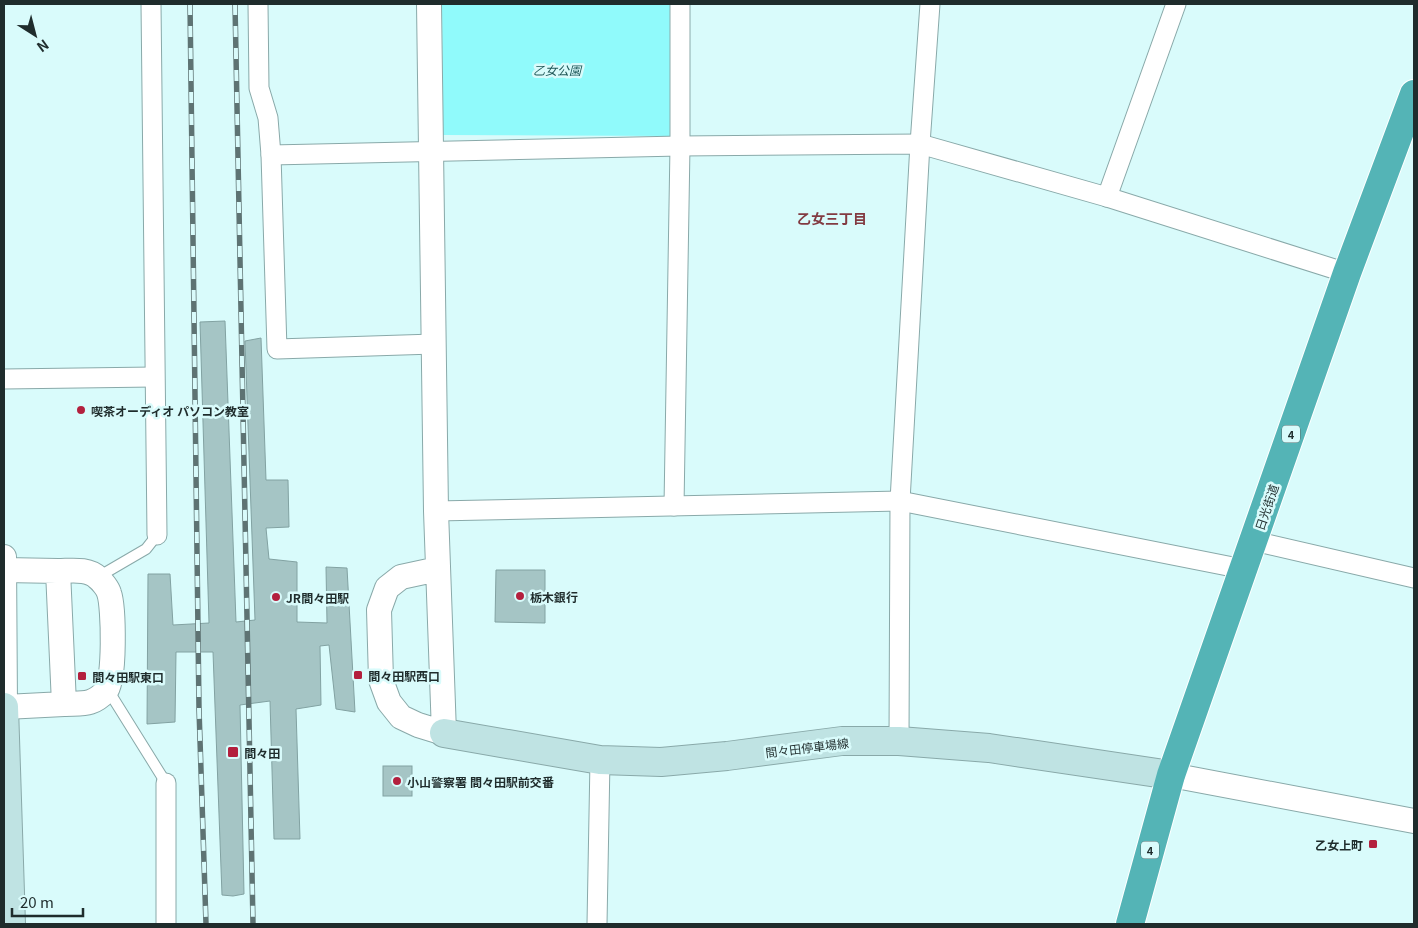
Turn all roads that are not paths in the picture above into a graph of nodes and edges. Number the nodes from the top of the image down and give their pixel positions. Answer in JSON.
{"nodes":[{"id":1,"x":151,"y":4,"type":"edge"},
{"id":2,"x":258,"y":4,"type":"edge"},
{"id":3,"x":429,"y":4,"type":"edge"},
{"id":4,"x":680,"y":4,"type":"edge"},
{"id":5,"x":930,"y":4,"type":"edge"},
{"id":6,"x":1176,"y":4,"type":"edge"},
{"id":7,"x":1414,"y":94,"type":"edge"},
{"id":8,"x":920,"y":144,"type":"junction"},
{"id":9,"x":680,"y":146,"type":"junction"},
{"id":10,"x":432,"y":151,"type":"junction"},
{"id":11,"x":271,"y":155,"type":"junction"},
{"id":12,"x":1107,"y":197,"type":"junction"},
{"id":13,"x":1347,"y":273,"type":"junction"},
{"id":14,"x":434,"y":344,"type":"junction"},
{"id":15,"x":154,"y":377,"type":"junction"},
{"id":16,"x":4,"y":378,"type":"edge"},
{"id":17,"x":900,"y":501,"type":"junction"},
{"id":18,"x":674,"y":506,"type":"junction"},
{"id":19,"x":436,"y":511,"type":"junction"},
{"id":20,"x":157,"y":535,"type":"joint"},
{"id":21,"x":1254,"y":541,"type":"junction"},
{"id":22,"x":4,"y":563,"type":"edge"},
{"id":23,"x":438,"y":569,"type":"junction"},
{"id":24,"x":1243,"y":569,"type":"junction"},
{"id":25,"x":58,"y":571,"type":"junction"},
{"id":26,"x":98,"y":577,"type":"junction"},
{"id":27,"x":1414,"y":578,"type":"edge"},
{"id":28,"x":108,"y":690,"type":"junction"},
{"id":29,"x":64,"y":704,"type":"junction"},
{"id":30,"x":4,"y":707,"type":"edge"},
{"id":31,"x":444,"y":732,"type":"junction"},
{"id":32,"x":899,"y":741,"type":"junction"},
{"id":33,"x":600,"y":760,"type":"junction"},
{"id":34,"x":1171,"y":775,"type":"junction"},
{"id":35,"x":166,"y":783,"type":"joint"},
{"id":36,"x":1414,"y":821,"type":"edge"},
{"id":37,"x":11,"y":924,"type":"edge"},
{"id":38,"x":166,"y":924,"type":"edge"},
{"id":39,"x":597,"y":924,"type":"edge"},
{"id":40,"x":1130,"y":924,"type":"edge"}],
"edges":[{"from":1,"to":15,"type":"street"},
{"from":2,"to":11,"type":"street"},
{"from":3,"to":10,"type":"street"},
{"from":4,"to":9,"type":"street"},
{"from":5,"to":8,"type":"street"},
{"from":6,"to":12,"type":"street"},
{"from":7,"to":13,"type":"highway","name":"日光街道","number":"4"},
{"from":8,"to":9,"type":"street"},
{"from":8,"to":12,"type":"street"},
{"from":8,"to":17,"type":"street"},
{"from":9,"to":10,"type":"street"},
{"from":9,"to":18,"type":"street"},
{"from":10,"to":11,"type":"street"},
{"from":10,"to":14,"type":"street"},
{"from":11,"to":14,"type":"street"},
{"from":12,"to":13,"type":"street"},
{"from":13,"to":21,"type":"highway","name":"日光街道","number":"4"},
{"from":14,"to":19,"type":"street"},
{"from":15,"to":16,"type":"street"},
{"from":15,"to":20,"type":"street"},
{"from":17,"to":18,"type":"street"},
{"from":17,"to":24,"type":"street"},
{"from":17,"to":32,"type":"street"},
{"from":18,"to":19,"type":"street"},
{"from":19,"to":23,"type":"street"},
{"from":20,"to":26,"type":"lane"},
{"from":21,"to":24,"type":"highway","name":"日光街道","number":"4"},
{"from":21,"to":27,"type":"street"},
{"from":22,"to":25,"type":"street"},
{"from":22,"to":30,"type":"street"},
{"from":23,"to":31,"type":"street"},
{"from":23,"to":31,"type":"street"},
{"from":24,"to":34,"type":"highway","name":"日光街道","number":"4"},
{"from":25,"to":26,"type":"street"},
{"from":25,"to":29,"type":"street"},
{"from":26,"to":28,"type":"street"},
{"from":28,"to":29,"type":"street"},
{"from":28,"to":35,"type":"lane"},
{"from":29,"to":30,"type":"street"},
{"from":30,"to":37,"type":"main road"},
{"from":31,"to":33,"type":"main road","name":"間々田停車場線"},
{"from":32,"to":33,"type":"main road","name":"間々田停車場線"},
{"from":32,"to":34,"type":"main road","name":"間々田停車場線"},
{"from":33,"to":39,"type":"street"},
{"from":34,"to":36,"type":"street"},
{"from":34,"to":40,"type":"highway","name":"日光街道","number":"4"},
{"from":35,"to":38,"type":"street"}]}
